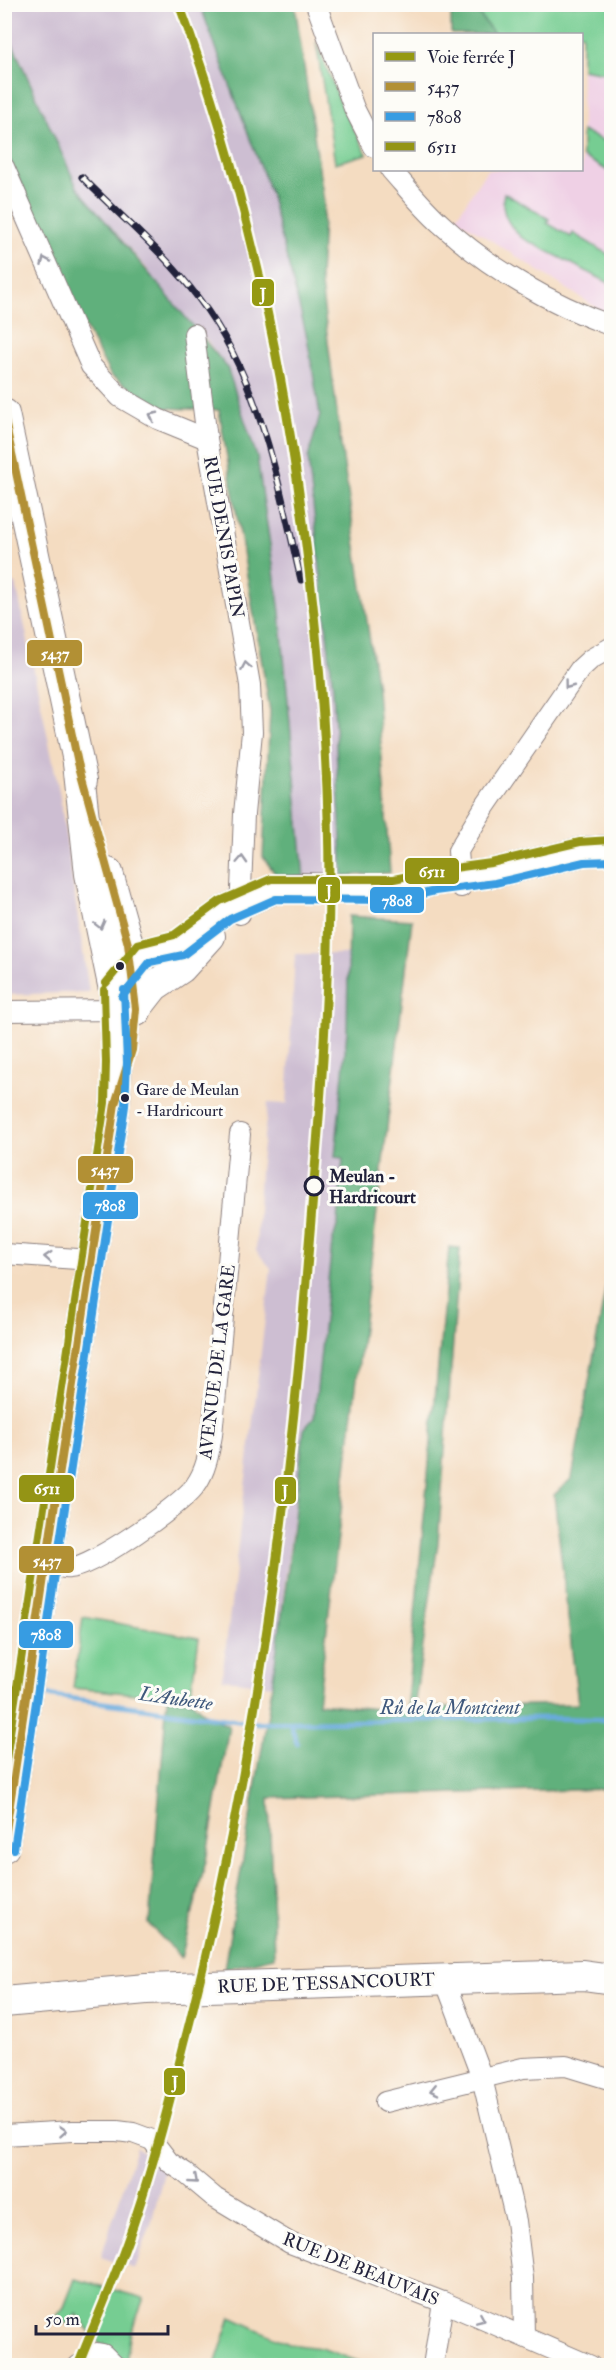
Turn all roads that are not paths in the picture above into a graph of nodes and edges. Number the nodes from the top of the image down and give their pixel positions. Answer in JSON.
{"nodes":[{"id":1,"x":316,"y":4,"type":"edge"},
{"id":2,"x":373,"y":143,"type":"edge"},
{"id":3,"x":4,"y":167,"type":"edge"},
{"id":4,"x":393,"y":171,"type":"edge"},
{"id":5,"x":612,"y":326,"type":"edge"},
{"id":6,"x":194,"y":334,"type":"dead end"},
{"id":7,"x":4,"y":414,"type":"edge"},
{"id":8,"x":207,"y":439,"type":"junction"},
{"id":9,"x":612,"y":646,"type":"edge"},
{"id":10,"x":612,"y":850,"type":"edge"},
{"id":11,"x":460,"y":882,"type":"junction"},
{"id":12,"x":240,"y":910,"type":"junction"},
{"id":13,"x":129,"y":979,"type":"junction"},
{"id":14,"x":4,"y":1011,"type":"edge"},
{"id":15,"x":240,"y":1134,"type":"dead end"},
{"id":16,"x":4,"y":1254,"type":"edge"},
{"id":17,"x":92,"y":1260,"type":"junction"},
{"id":18,"x":47,"y":1564,"type":"junction"},
{"id":19,"x":18,"y":1715,"type":"edge"},
{"id":20,"x":4,"y":1847,"type":"edge"},
{"id":21,"x":612,"y":1978,"type":"edge"},
{"id":22,"x":445,"y":1980,"type":"junction"},
{"id":23,"x":4,"y":2002,"type":"edge"},
{"id":24,"x":482,"y":2078,"type":"junction"},
{"id":25,"x":612,"y":2080,"type":"edge"},
{"id":26,"x":385,"y":2102,"type":"dead end"},
{"id":27,"x":4,"y":2135,"type":"edge"},
{"id":28,"x":443,"y":2302,"type":"junction"},
{"id":29,"x":524,"y":2336,"type":"junction"},
{"id":30,"x":78,"y":2366,"type":"edge"},
{"id":31,"x":115,"y":2366,"type":"edge"},
{"id":32,"x":433,"y":2366,"type":"edge"},
{"id":33,"x":591,"y":2366,"type":"edge"}],
"edges":[{"from":1,"to":2,"type":"street"},
{"from":8,"to":3,"type":"street","name":"RUE DENIS PAPIN","one_way":true},
{"from":4,"to":5,"type":"street"},
{"from":6,"to":8,"type":"street"},
{"from":7,"to":13,"type":"main road"},
{"from":12,"to":8,"type":"street","name":"RUE DENIS PAPIN","one_way":true},
{"from":9,"to":11,"type":"street","one_way":true},
{"from":10,"to":11,"type":"main road"},
{"from":11,"to":12,"type":"main road"},
{"from":12,"to":13,"type":"main road"},
{"from":13,"to":14,"type":"street"},
{"from":13,"to":17,"type":"main road"},
{"from":15,"to":18,"type":"street","name":"AVENUE DE LA GARE"},
{"from":17,"to":16,"type":"street","one_way":true},
{"from":17,"to":18,"type":"main road"},
{"from":18,"to":19,"type":"main road"},
{"from":19,"to":20,"type":"main road"},
{"from":21,"to":22,"type":"main road","name":"RUE DE TESSANCOURT"},
{"from":22,"to":23,"type":"main road","name":"RUE DE TESSANCOURT"},
{"from":22,"to":24,"type":"street"},
{"from":24,"to":25,"type":"street"},
{"from":24,"to":26,"type":"street","one_way":true},
{"from":24,"to":29,"type":"street"},
{"from":27,"to":28,"type":"street","name":"RUE DE BEAUVAIS","one_way":true},
{"from":28,"to":29,"type":"street","name":"RUE DE BEAUVAIS","one_way":true},
{"from":28,"to":32,"type":"street"},
{"from":29,"to":33,"type":"street","name":"RUE DE BEAUVAIS"},
{"from":30,"to":31,"type":"street"}]}
